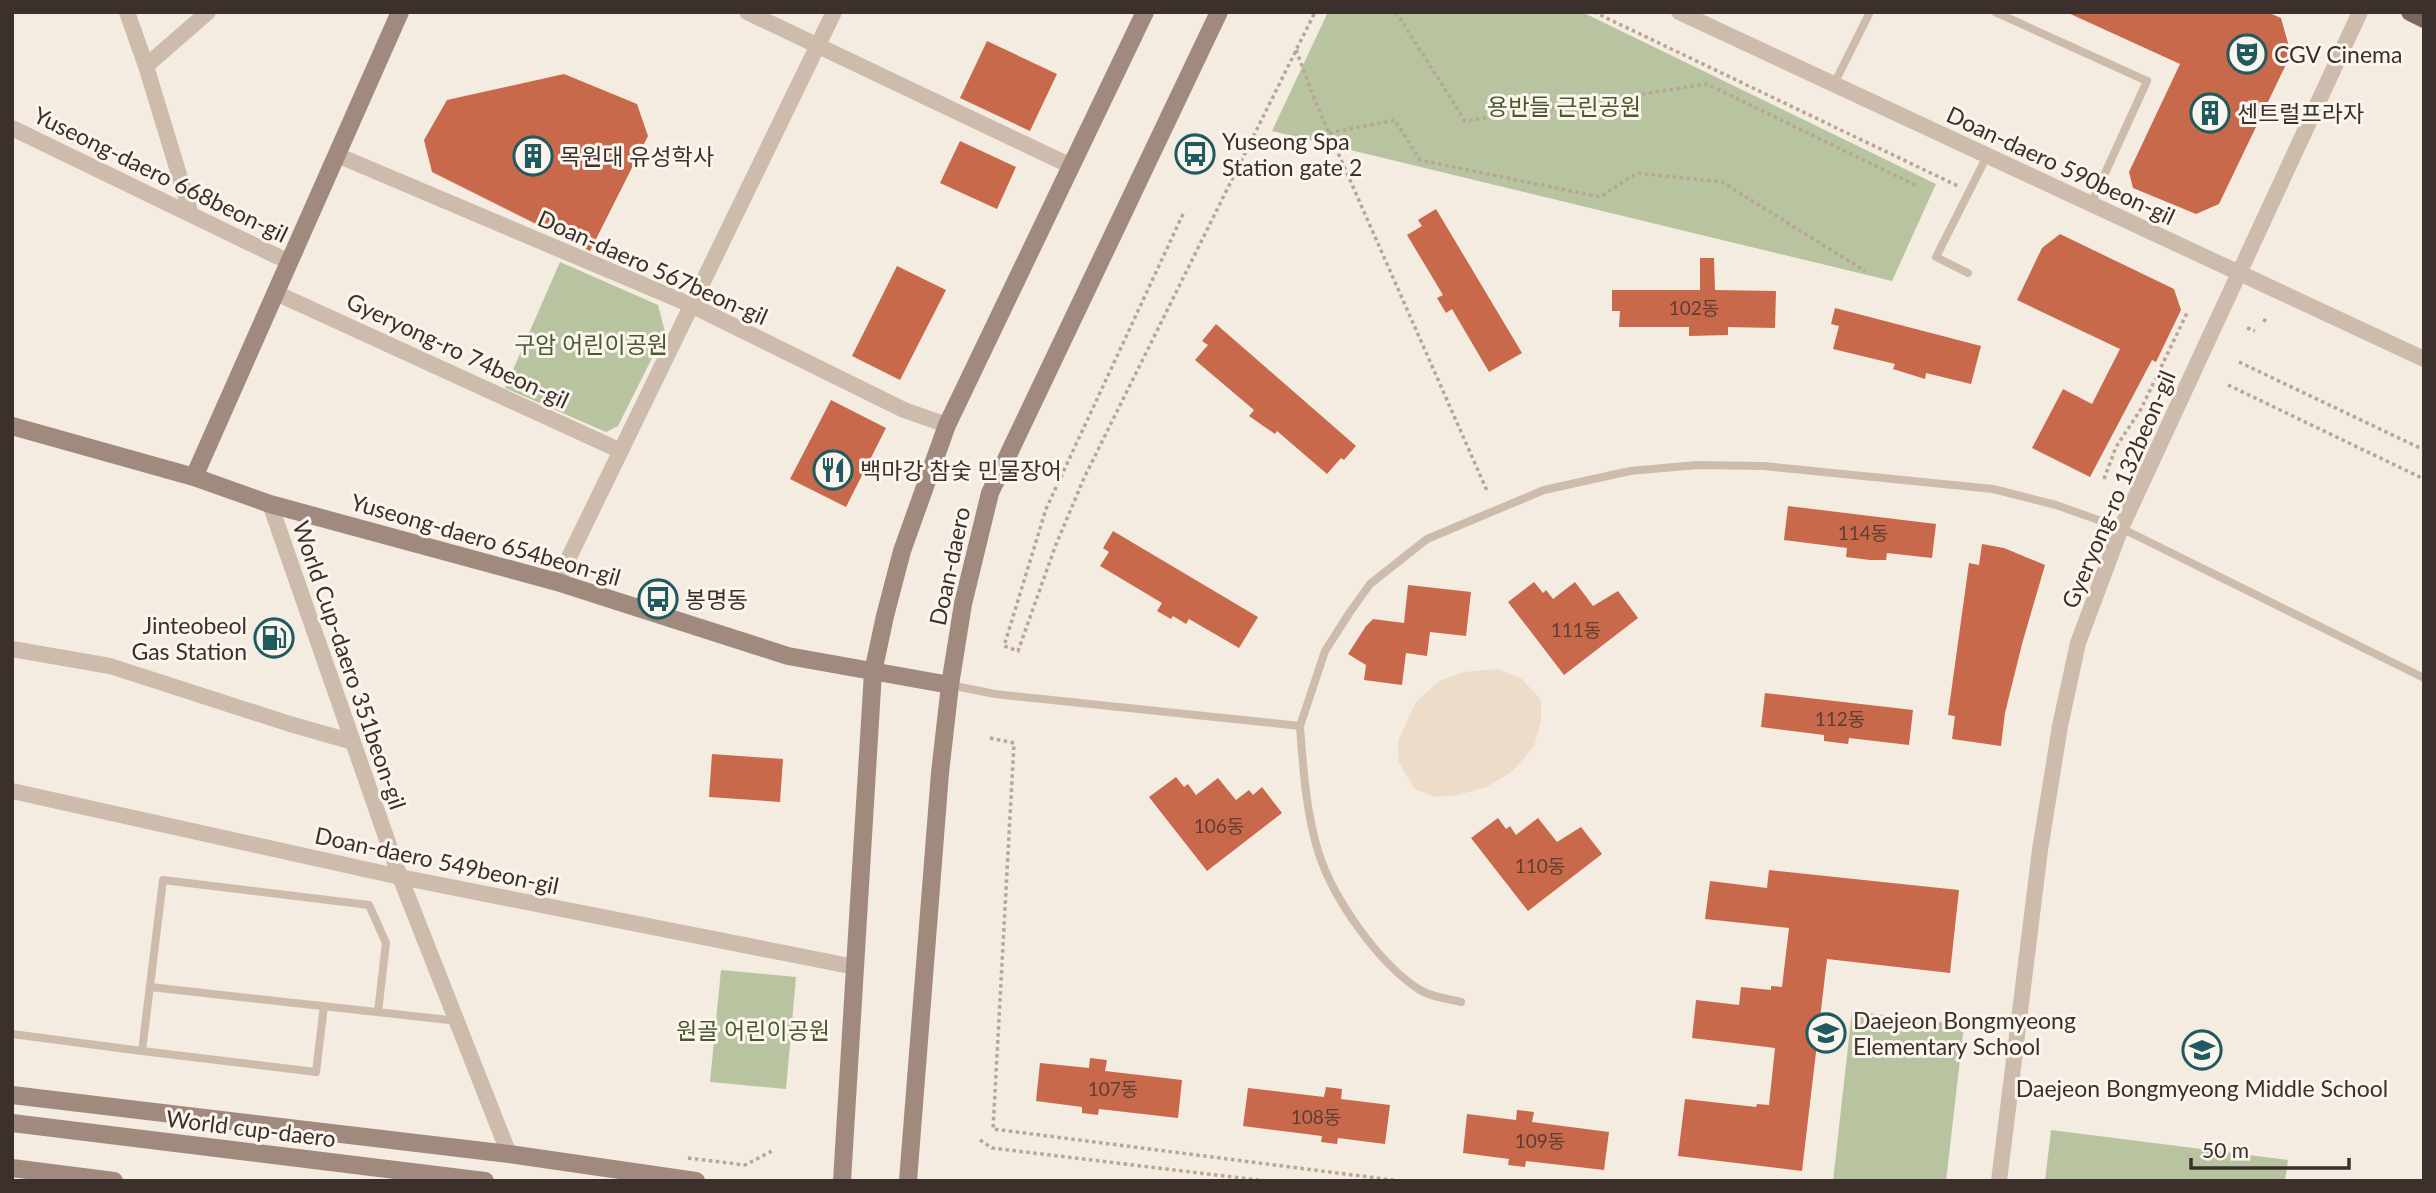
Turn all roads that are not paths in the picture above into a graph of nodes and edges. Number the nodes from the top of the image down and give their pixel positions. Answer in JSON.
{"nodes":[{"id":1,"x":127,"y":12,"type":"edge"},
{"id":2,"x":208,"y":12,"type":"edge"},
{"id":3,"x":400,"y":12,"type":"edge"},
{"id":4,"x":747,"y":12,"type":"edge"},
{"id":5,"x":834,"y":12,"type":"edge"},
{"id":6,"x":1145,"y":12,"type":"edge"},
{"id":7,"x":1219,"y":12,"type":"edge"},
{"id":8,"x":1679,"y":12,"type":"edge"},
{"id":9,"x":1870,"y":12,"type":"edge"},
{"id":10,"x":1995,"y":12,"type":"edge"},
{"id":11,"x":2360,"y":12,"type":"edge"},
{"id":12,"x":2410,"y":12,"type":"edge"},
{"id":13,"x":2424,"y":19,"type":"edge"},
{"id":14,"x":818,"y":46,"type":"junction"},
{"id":15,"x":146,"y":66,"type":"junction"},
{"id":16,"x":1835,"y":84,"type":"junction"},
{"id":17,"x":12,"y":128,"type":"edge"},
{"id":18,"x":337,"y":155,"type":"junction"},
{"id":19,"x":1987,"y":156,"type":"junction"},
{"id":20,"x":1070,"y":166,"type":"junction"},
{"id":21,"x":2091,"y":204,"type":"junction"},
{"id":22,"x":191,"y":214,"type":"junction"},
{"id":23,"x":289,"y":262,"type":"junction"},
{"id":24,"x":2238,"y":272,"type":"junction"},
{"id":25,"x":1968,"y":273,"type":"dead end"},
{"id":26,"x":276,"y":293,"type":"junction"},
{"id":27,"x":691,"y":306,"type":"junction"},
{"id":28,"x":2424,"y":359,"type":"edge"},
{"id":29,"x":947,"y":425,"type":"junction"},
{"id":30,"x":12,"y":426,"type":"edge"},
{"id":31,"x":621,"y":452,"type":"junction"},
{"id":32,"x":194,"y":477,"type":"junction"},
{"id":33,"x":270,"y":504,"type":"junction"},
{"id":34,"x":2121,"y":528,"type":"junction"},
{"id":35,"x":558,"y":582,"type":"junction"},
{"id":36,"x":12,"y":649,"type":"edge"},
{"id":37,"x":873,"y":672,"type":"junction"},
{"id":38,"x":2424,"y":678,"type":"edge"},
{"id":39,"x":950,"y":685,"type":"junction"},
{"id":40,"x":1300,"y":726,"type":"junction"},
{"id":41,"x":353,"y":742,"type":"junction"},
{"id":42,"x":12,"y":790,"type":"edge"},
{"id":43,"x":400,"y":877,"type":"junction"},
{"id":44,"x":855,"y":967,"type":"junction"},
{"id":45,"x":150,"y":987,"type":"junction"},
{"id":46,"x":1461,"y":1002,"type":"dead end"},
{"id":47,"x":324,"y":1006,"type":"junction"},
{"id":48,"x":378,"y":1012,"type":"junction"},
{"id":49,"x":458,"y":1021,"type":"junction"},
{"id":50,"x":12,"y":1034,"type":"edge"},
{"id":51,"x":142,"y":1051,"type":"junction"},
{"id":52,"x":12,"y":1095,"type":"edge"},
{"id":53,"x":12,"y":1123,"type":"edge"},
{"id":54,"x":509,"y":1154,"type":"junction"},
{"id":55,"x":12,"y":1168,"type":"edge"},
{"id":56,"x":677,"y":1179,"type":"edge"},
{"id":57,"x":114,"y":1181,"type":"edge"},
{"id":58,"x":485,"y":1181,"type":"edge"},
{"id":59,"x":696,"y":1181,"type":"edge"},
{"id":60,"x":842,"y":1181,"type":"edge"},
{"id":61,"x":908,"y":1181,"type":"edge"},
{"id":62,"x":1999,"y":1181,"type":"edge"}],
"edges":[{"from":1,"to":15,"type":"street"},
{"from":2,"to":15,"type":"street"},
{"from":3,"to":18,"type":"street"},
{"from":4,"to":14,"type":"street"},
{"from":5,"to":14,"type":"street"},
{"from":6,"to":20,"type":"street","name":"Doan-daero"},
{"from":7,"to":39,"type":"street","name":"Doan-daero"},
{"from":8,"to":16,"type":"street","name":"Doan-daero 590beon-gil"},
{"from":9,"to":16,"type":"lane"},
{"from":10,"to":21,"type":"lane"},
{"from":11,"to":24,"type":"street","name":"Gyeryong-ro 132beon-gil"},
{"from":12,"to":13,"type":"main road"},
{"from":14,"to":20,"type":"street"},
{"from":14,"to":27,"type":"street"},
{"from":15,"to":22,"type":"street"},
{"from":16,"to":19,"type":"street","name":"Doan-daero 590beon-gil"},
{"from":17,"to":22,"type":"street","name":"Yuseong-daero 668beon-gil"},
{"from":18,"to":23,"type":"street"},
{"from":18,"to":27,"type":"street","name":"Doan-daero 567beon-gil"},
{"from":19,"to":21,"type":"street","name":"Doan-daero 590beon-gil"},
{"from":19,"to":25,"type":"lane"},
{"from":20,"to":29,"type":"street","name":"Doan-daero"},
{"from":21,"to":24,"type":"street","name":"Doan-daero 590beon-gil"},
{"from":22,"to":23,"type":"street","name":"Yuseong-daero 668beon-gil"},
{"from":23,"to":26,"type":"street"},
{"from":24,"to":28,"type":"street","name":"Doan-daero 590beon-gil"},
{"from":24,"to":34,"type":"street","name":"Gyeryong-ro 132beon-gil"},
{"from":26,"to":31,"type":"street","name":"Gyeryong-ro 74beon-gil"},
{"from":26,"to":32,"type":"street"},
{"from":27,"to":29,"type":"street","name":"Doan-daero 567beon-gil"},
{"from":27,"to":31,"type":"street"},
{"from":29,"to":37,"type":"street","name":"Doan-daero"},
{"from":30,"to":32,"type":"street","name":"Yuseong-daero 654beon-gil"},
{"from":31,"to":35,"type":"street"},
{"from":32,"to":33,"type":"street","name":"Yuseong-daero 654beon-gil"},
{"from":33,"to":35,"type":"street","name":"Yuseong-daero 654beon-gil"},
{"from":33,"to":41,"type":"street","name":"World Cup-daero 351beon-gil"},
{"from":34,"to":38,"type":"lane"},
{"from":34,"to":40,"type":"lane"},
{"from":34,"to":62,"type":"street","name":"Gyeryong-ro 132beon-gil"},
{"from":35,"to":37,"type":"street","name":"Yuseong-daero 654beon-gil"},
{"from":36,"to":41,"type":"street"},
{"from":37,"to":39,"type":"street","name":"Yuseong-daero 654beon-gil"},
{"from":37,"to":44,"type":"street","name":"Doan-daero"},
{"from":39,"to":40,"type":"lane"},
{"from":39,"to":61,"type":"street","name":"Doan-daero"},
{"from":40,"to":46,"type":"lane"},
{"from":41,"to":43,"type":"street","name":"World Cup-daero 351beon-gil"},
{"from":42,"to":43,"type":"street","name":"Doan-daero 549beon-gil"},
{"from":43,"to":44,"type":"street","name":"Doan-daero 549beon-gil"},
{"from":43,"to":49,"type":"street","name":"World Cup-daero 351beon-gil"},
{"from":44,"to":60,"type":"street","name":"Doan-daero"},
{"from":45,"to":47,"type":"lane"},
{"from":45,"to":48,"type":"lane"},
{"from":45,"to":51,"type":"lane"},
{"from":47,"to":48,"type":"lane"},
{"from":47,"to":51,"type":"lane"},
{"from":48,"to":49,"type":"lane"},
{"from":49,"to":54,"type":"street","name":"World Cup-daero 351beon-gil"},
{"from":50,"to":51,"type":"lane"},
{"from":52,"to":54,"type":"street"},
{"from":53,"to":58,"type":"street","name":"World cup-daero"},
{"from":54,"to":56,"type":"street"},
{"from":55,"to":57,"type":"street"},
{"from":56,"to":59,"type":"street"}]}
